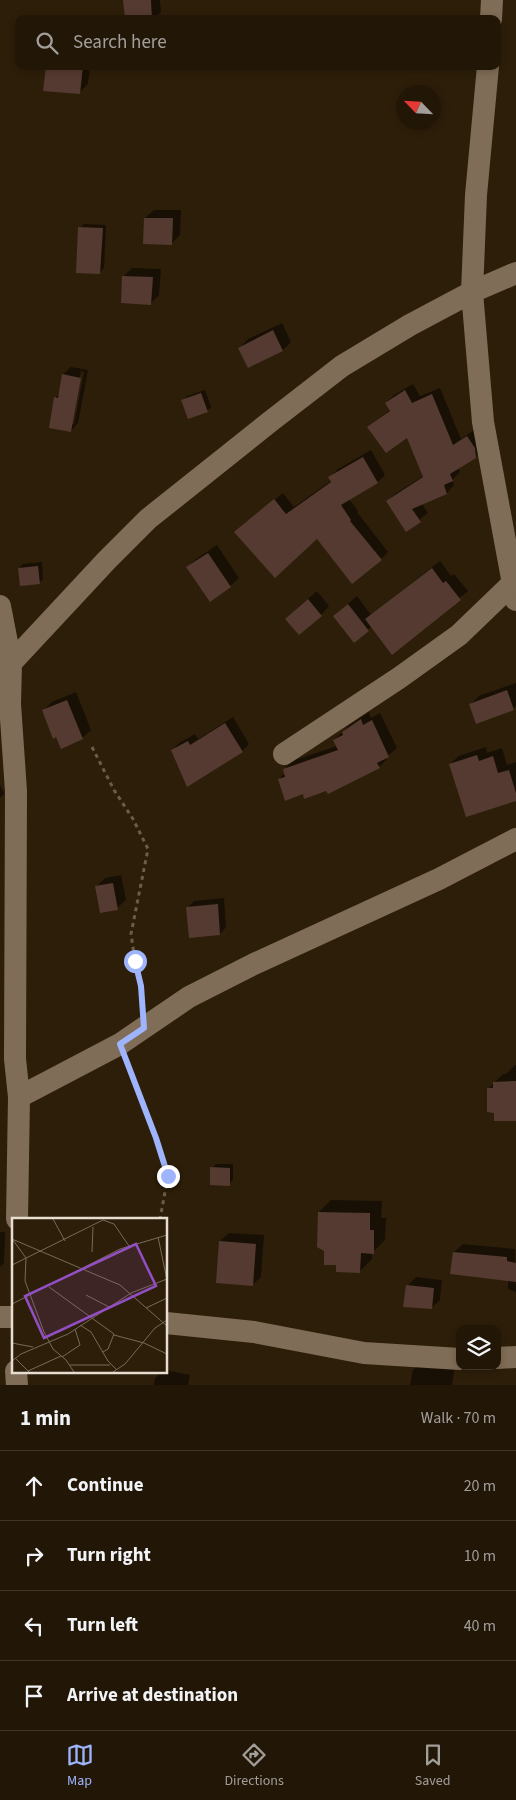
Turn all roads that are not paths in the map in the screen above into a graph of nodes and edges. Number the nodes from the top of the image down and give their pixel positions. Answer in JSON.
{"nodes":[{"id":1,"x":492,"y":0,"type":"edge"},
{"id":2,"x":491,"y":15,"type":"edge"},
{"id":3,"x":488,"y":70,"type":"edge"},
{"id":4,"x":516,"y":273,"type":"edge"},
{"id":5,"x":472,"y":292,"type":"junction"},
{"id":6,"x":514,"y":592,"type":"edge"},
{"id":7,"x":0,"y":606,"type":"edge"},
{"id":8,"x":6,"y":671,"type":"edge"},
{"id":9,"x":284,"y":754,"type":"dead end"},
{"id":10,"x":516,"y":839,"type":"edge"},
{"id":11,"x":19,"y":1098,"type":"junction"},
{"id":12,"x":17,"y":1218,"type":"edge"},
{"id":13,"x":168,"y":1323,"type":"edge"},
{"id":14,"x":516,"y":1357,"type":"edge"},
{"id":15,"x":501,"y":1358,"type":"edge"},
{"id":16,"x":456,"y":1359,"type":"edge"},
{"id":17,"x":16,"y":1372,"type":"edge"},
{"id":18,"x":16,"y":1385,"type":"edge"}],
"edges":[{"from":1,"to":2,"type":"street"},
{"from":3,"to":5,"type":"street"},
{"from":4,"to":5,"type":"street"},
{"from":5,"to":6,"type":"street"},
{"from":5,"to":8,"type":"street"},
{"from":6,"to":9,"type":"street"},
{"from":7,"to":8,"type":"street"},
{"from":8,"to":11,"type":"street"},
{"from":10,"to":11,"type":"street"},
{"from":11,"to":12,"type":"street"},
{"from":13,"to":16,"type":"street"},
{"from":14,"to":15,"type":"street"},
{"from":17,"to":18,"type":"street"}]}
